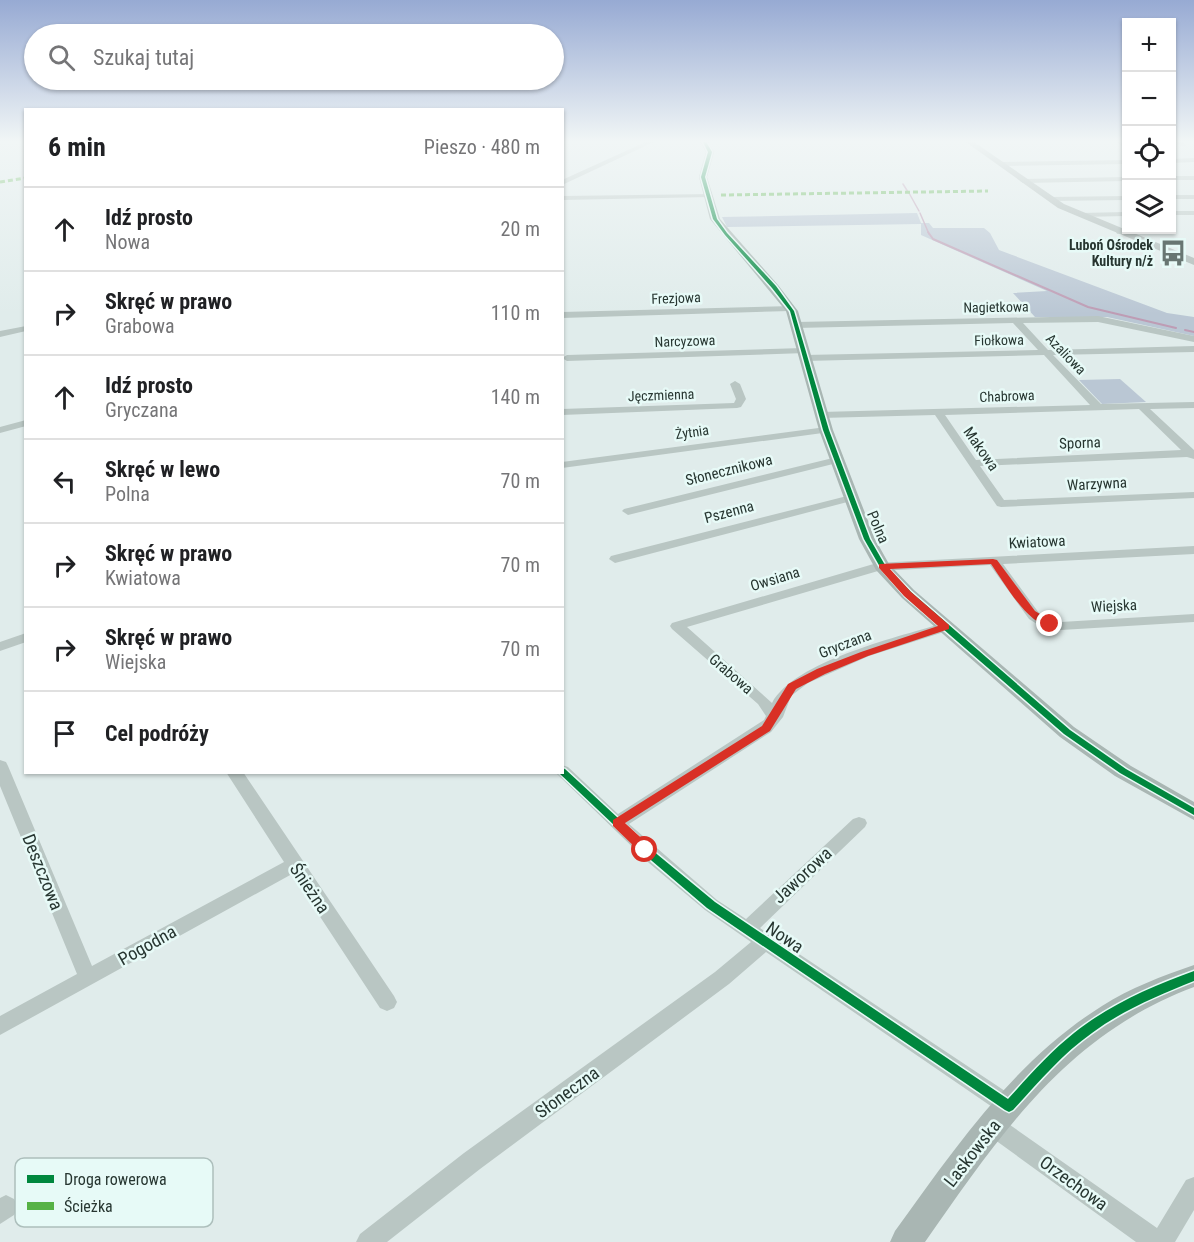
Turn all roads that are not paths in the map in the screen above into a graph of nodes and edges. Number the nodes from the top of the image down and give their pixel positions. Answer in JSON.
{"nodes":[{"id":1,"x":710,"y":198,"type":"edge"},
{"id":2,"x":1122,"y":198,"type":"edge"},
{"id":3,"x":1050,"y":199,"type":"joint"},
{"id":4,"x":1176,"y":213,"type":"edge"},
{"id":5,"x":1194,"y":213,"type":"edge"},
{"id":6,"x":1122,"y":214,"type":"edge"},
{"id":7,"x":1080,"y":215,"type":"junction"},
{"id":8,"x":1120,"y":232,"type":"joint"},
{"id":9,"x":1194,"y":262,"type":"edge"},
{"id":10,"x":790,"y":308,"type":"junction"},
{"id":11,"x":564,"y":315,"type":"edge"},
{"id":12,"x":1015,"y":320,"type":"junction"},
{"id":13,"x":796,"y":325,"type":"junction"},
{"id":14,"x":24,"y":328,"type":"edge"},
{"id":15,"x":0,"y":334,"type":"edge"},
{"id":16,"x":1194,"y":339,"type":"edge"},
{"id":17,"x":1194,"y":349,"type":"edge"},
{"id":18,"x":1046,"y":353,"type":"junction"},
{"id":19,"x":804,"y":355,"type":"junction"},
{"id":20,"x":567,"y":358,"type":"dead end"},
{"id":21,"x":735,"y":384,"type":"dead end"},
{"id":22,"x":1194,"y":405,"type":"edge"},
{"id":23,"x":1140,"y":406,"type":"junction"},
{"id":24,"x":1098,"y":407,"type":"junction"},
{"id":25,"x":937,"y":411,"type":"junction"},
{"id":26,"x":564,"y":412,"type":"edge"},
{"id":27,"x":821,"y":415,"type":"junction"},
{"id":28,"x":24,"y":424,"type":"edge"},
{"id":29,"x":0,"y":430,"type":"edge"},
{"id":30,"x":826,"y":430,"type":"junction"},
{"id":31,"x":1193,"y":454,"type":"edge"},
{"id":32,"x":837,"y":460,"type":"junction"},
{"id":33,"x":972,"y":463,"type":"junction"},
{"id":34,"x":564,"y":465,"type":"edge"},
{"id":35,"x":1194,"y":495,"type":"edge"},
{"id":36,"x":851,"y":498,"type":"junction"},
{"id":37,"x":1001,"y":504,"type":"joint"},
{"id":38,"x":628,"y":511,"type":"dead end"},
{"id":39,"x":1194,"y":550,"type":"edge"},
{"id":40,"x":615,"y":560,"type":"dead end"},
{"id":41,"x":993,"y":561,"type":"junction"},
{"id":42,"x":882,"y":566,"type":"junction"},
{"id":43,"x":1194,"y":618,"type":"edge"},
{"id":44,"x":677,"y":626,"type":"joint"},
{"id":45,"x":945,"y":627,"type":"junction"},
{"id":46,"x":24,"y":638,"type":"edge"},
{"id":47,"x":0,"y":647,"type":"edge"},
{"id":48,"x":775,"y":717,"type":"junction"},
{"id":49,"x":0,"y":766,"type":"edge"},
{"id":50,"x":564,"y":773,"type":"edge"},
{"id":51,"x":235,"y":774,"type":"edge"},
{"id":52,"x":1194,"y":813,"type":"edge"},
{"id":53,"x":617,"y":823,"type":"junction"},
{"id":54,"x":859,"y":823,"type":"dead end"},
{"id":55,"x":294,"y":865,"type":"junction"},
{"id":56,"x":747,"y":929,"type":"junction"},
{"id":57,"x":765,"y":942,"type":"junction"},
{"id":58,"x":1194,"y":976,"type":"edge"},
{"id":59,"x":88,"y":978,"type":"junction"},
{"id":60,"x":387,"y":1002,"type":"dead end"},
{"id":61,"x":0,"y":1026,"type":"edge"},
{"id":62,"x":1001,"y":1115,"type":"junction"},
{"id":63,"x":1194,"y":1188,"type":"edge"},
{"id":64,"x":368,"y":1242,"type":"edge"},
{"id":65,"x":906,"y":1242,"type":"edge"},
{"id":66,"x":1156,"y":1242,"type":"edge"},
{"id":67,"x":1162,"y":1242,"type":"edge"}],
"edges":[{"from":1,"to":10,"type":"street","name":"Polna"},
{"from":2,"to":3,"type":"street"},
{"from":3,"to":7,"type":"street"},
{"from":4,"to":5,"type":"street"},
{"from":6,"to":7,"type":"street"},
{"from":7,"to":8,"type":"street"},
{"from":8,"to":9,"type":"street"},
{"from":10,"to":11,"type":"street","name":"Frezjowa"},
{"from":10,"to":13,"type":"street","name":"Polna"},
{"from":12,"to":13,"type":"street","name":"Nagietkowa"},
{"from":12,"to":16,"type":"street","name":"Nagietkowa"},
{"from":12,"to":18,"type":"street","name":"Azaliowa"},
{"from":13,"to":19,"type":"street","name":"Polna"},
{"from":14,"to":15,"type":"street"},
{"from":17,"to":18,"type":"street","name":"Fiołkowa"},
{"from":18,"to":19,"type":"street","name":"Fiołkowa"},
{"from":18,"to":24,"type":"street","name":"Azaliowa"},
{"from":19,"to":20,"type":"street","name":"Narcyzowa"},
{"from":19,"to":27,"type":"street","name":"Polna"},
{"from":21,"to":26,"type":"street","name":"Jęczmienna"},
{"from":22,"to":23,"type":"street","name":"Chabrowa"},
{"from":23,"to":24,"type":"street","name":"Chabrowa"},
{"from":23,"to":31,"type":"street"},
{"from":24,"to":25,"type":"street","name":"Chabrowa"},
{"from":25,"to":27,"type":"street","name":"Chabrowa"},
{"from":25,"to":33,"type":"street","name":"Makowa"},
{"from":27,"to":30,"type":"street","name":"Polna"},
{"from":28,"to":29,"type":"street"},
{"from":30,"to":32,"type":"street","name":"Polna"},
{"from":30,"to":34,"type":"street","name":"Żytnia"},
{"from":31,"to":33,"type":"street","name":"Sporna"},
{"from":32,"to":36,"type":"street","name":"Polna"},
{"from":32,"to":38,"type":"street","name":"Słonecznikowa"},
{"from":33,"to":37,"type":"street","name":"Makowa"},
{"from":35,"to":37,"type":"street","name":"Warzywna"},
{"from":36,"to":40,"type":"street","name":"Pszenna"},
{"from":36,"to":42,"type":"street","name":"Polna"},
{"from":39,"to":41,"type":"street","name":"Kwiatowa"},
{"from":41,"to":42,"type":"street","name":"Kwiatowa"},
{"from":41,"to":43,"type":"street","name":"Wiejska"},
{"from":42,"to":44,"type":"street","name":"Owsiana"},
{"from":42,"to":45,"type":"street","name":"Polna"},
{"from":44,"to":48,"type":"street","name":"Grabowa"},
{"from":45,"to":48,"type":"street","name":"Gryczana"},
{"from":45,"to":52,"type":"street","name":"Polna"},
{"from":46,"to":47,"type":"street"},
{"from":48,"to":53,"type":"street"},
{"from":49,"to":59,"type":"street","name":"Deszczowa"},
{"from":50,"to":53,"type":"street","name":"Nowa"},
{"from":51,"to":55,"type":"street","name":"Śnieżna"},
{"from":53,"to":56,"type":"street","name":"Nowa"},
{"from":54,"to":56,"type":"street","name":"Jaworowa"},
{"from":55,"to":59,"type":"street","name":"Pogodna"},
{"from":55,"to":60,"type":"street","name":"Śnieżna"},
{"from":56,"to":57,"type":"street","name":"Nowa"},
{"from":57,"to":62,"type":"street","name":"Nowa"},
{"from":57,"to":64,"type":"street","name":"Słoneczna"},
{"from":58,"to":62,"type":"street","name":"Laskowska"},
{"from":59,"to":61,"type":"street","name":"Pogodna"},
{"from":62,"to":65,"type":"street","name":"Laskowska"},
{"from":62,"to":66,"type":"street","name":"Orzechowa"},
{"from":63,"to":67,"type":"street"}]}
